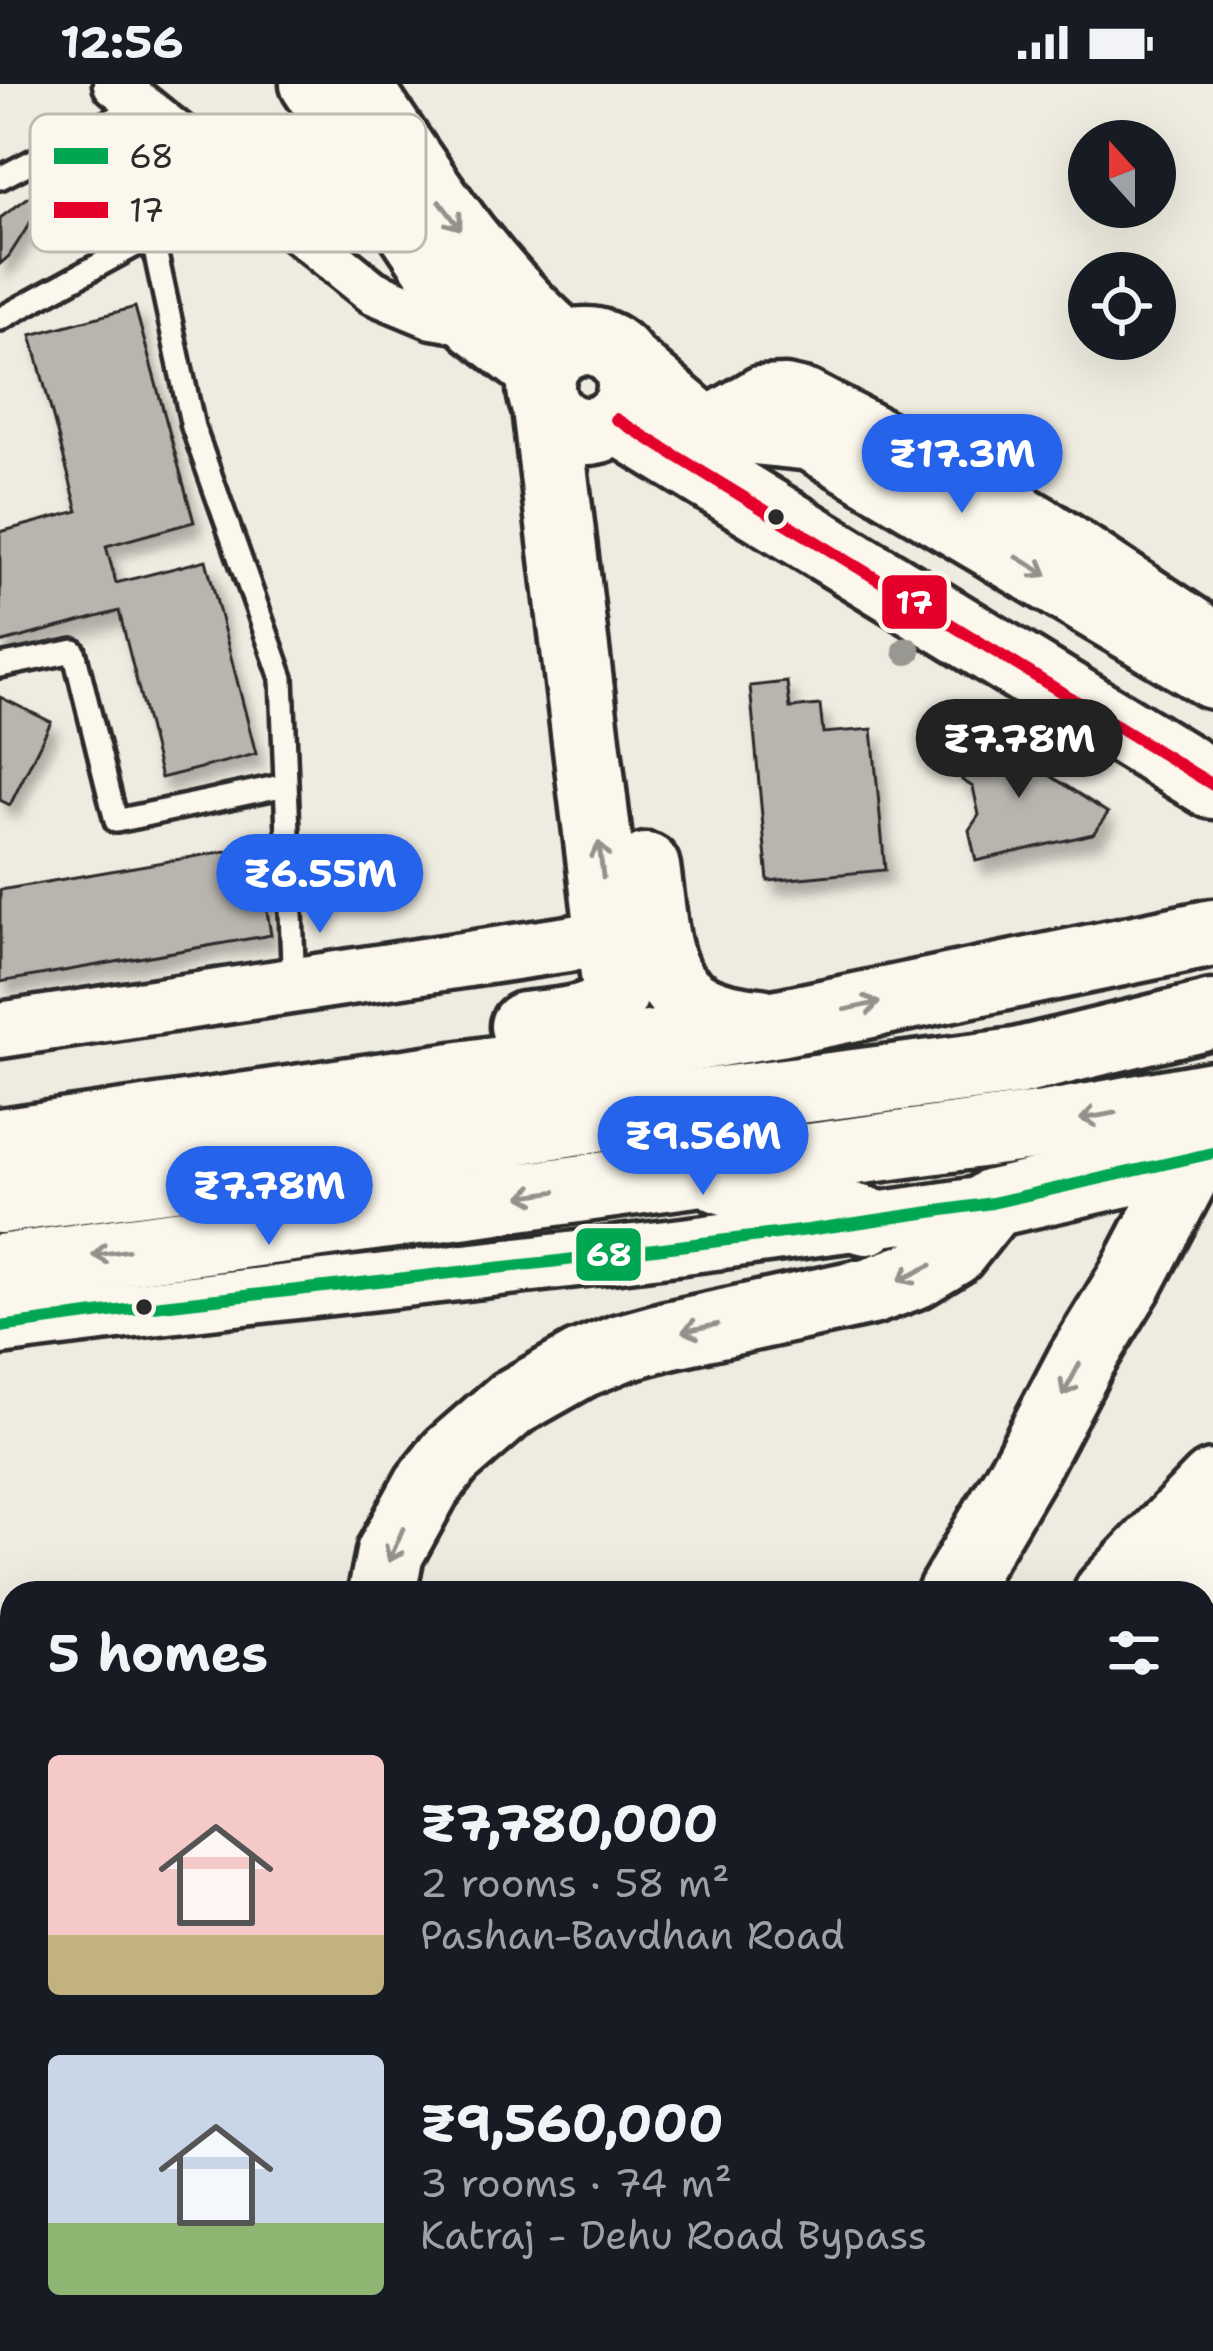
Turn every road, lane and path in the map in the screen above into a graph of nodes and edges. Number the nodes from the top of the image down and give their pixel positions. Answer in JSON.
{"nodes":[{"id":1,"x":311,"y":84,"type":"edge"},
{"id":2,"x":360,"y":84,"type":"edge"},
{"id":3,"x":128,"y":95,"type":"edge"},
{"id":4,"x":99,"y":114,"type":"edge"},
{"id":5,"x":152,"y":114,"type":"edge"},
{"id":6,"x":331,"y":114,"type":"edge"},
{"id":7,"x":380,"y":114,"type":"edge"},
{"id":8,"x":30,"y":159,"type":"edge"},
{"id":9,"x":0,"y":178,"type":"edge"},
{"id":10,"x":426,"y":181,"type":"edge"},
{"id":11,"x":123,"y":252,"type":"edge"},
{"id":12,"x":156,"y":252,"type":"edge"},
{"id":13,"x":323,"y":252,"type":"edge"},
{"id":14,"x":424,"y":252,"type":"edge"},
{"id":15,"x":0,"y":319,"type":"edge"},
{"id":16,"x":476,"y":324,"type":"junction"},
{"id":17,"x":581,"y":390,"type":"junction"},
{"id":18,"x":698,"y":425,"type":"junction"},
{"id":19,"x":1213,"y":632,"type":"edge"},
{"id":20,"x":0,"y":666,"type":"edge"},
{"id":21,"x":1213,"y":675,"type":"edge"},
{"id":22,"x":1203,"y":769,"type":"edge"},
{"id":23,"x":286,"y":785,"type":"junction"},
{"id":24,"x":1213,"y":933,"type":"edge"},
{"id":25,"x":633,"y":934,"type":"junction"},
{"id":26,"x":293,"y":964,"type":"dead end"},
{"id":27,"x":1213,"y":987,"type":"edge"},
{"id":28,"x":1213,"y":1015,"type":"edge"},
{"id":29,"x":779,"y":1023,"type":"junction"},
{"id":30,"x":0,"y":1030,"type":"edge"},
{"id":31,"x":0,"y":1106,"type":"edge"},
{"id":32,"x":1207,"y":1134,"type":"edge"},
{"id":33,"x":0,"y":1142,"type":"edge"},
{"id":34,"x":0,"y":1172,"type":"edge"},
{"id":35,"x":695,"y":1172,"type":"junction"},
{"id":36,"x":0,"y":1200,"type":"edge"},
{"id":37,"x":992,"y":1203,"type":"junction"},
{"id":38,"x":867,"y":1221,"type":"junction"},
{"id":39,"x":0,"y":1268,"type":"edge"},
{"id":40,"x":0,"y":1327,"type":"edge"},
{"id":41,"x":1213,"y":1484,"type":"edge"},
{"id":42,"x":384,"y":1581,"type":"edge"},
{"id":43,"x":959,"y":1581,"type":"edge"},
{"id":44,"x":1120,"y":1581,"type":"edge"}],
"edges":[{"from":1,"to":6,"type":"main road"},
{"from":2,"to":7,"type":"main road","one_way":true},
{"from":3,"to":4,"type":"lane"},
{"from":3,"to":5,"type":"street"},
{"from":8,"to":9,"type":"lane"},
{"from":10,"to":17,"type":"main road","one_way":true},
{"from":11,"to":15,"type":"lane"},
{"from":12,"to":23,"type":"lane"},
{"from":13,"to":16,"type":"street"},
{"from":14,"to":16,"type":"main road"},
{"from":16,"to":17,"type":"main road"},
{"from":17,"to":18,"type":"main road"},
{"from":17,"to":22,"type":"main road"},
{"from":17,"to":25,"type":"main road"},
{"from":18,"to":19,"type":"street"},
{"from":18,"to":21,"type":"main road","one_way":true},
{"from":18,"to":22,"type":"main road"},
{"from":20,"to":23,"type":"lane"},
{"from":23,"to":26,"type":"lane"},
{"from":29,"to":24,"type":"main road","one_way":true},
{"from":25,"to":29,"type":"main road"},
{"from":25,"to":30,"type":"street"},
{"from":25,"to":31,"type":"main road"},
{"from":27,"to":34,"type":"main road"},
{"from":28,"to":36,"type":"main road"},
{"from":29,"to":33,"type":"main road"},
{"from":32,"to":35,"type":"main road","one_way":true},
{"from":32,"to":37,"type":"main road"},
{"from":32,"to":43,"type":"main road","one_way":true},
{"from":35,"to":38,"type":"main road"},
{"from":35,"to":39,"type":"main road","one_way":true},
{"from":37,"to":38,"type":"street"},
{"from":37,"to":42,"type":"main road","one_way":true},
{"from":38,"to":40,"type":"street"},
{"from":41,"to":44,"type":"main road"}]}
